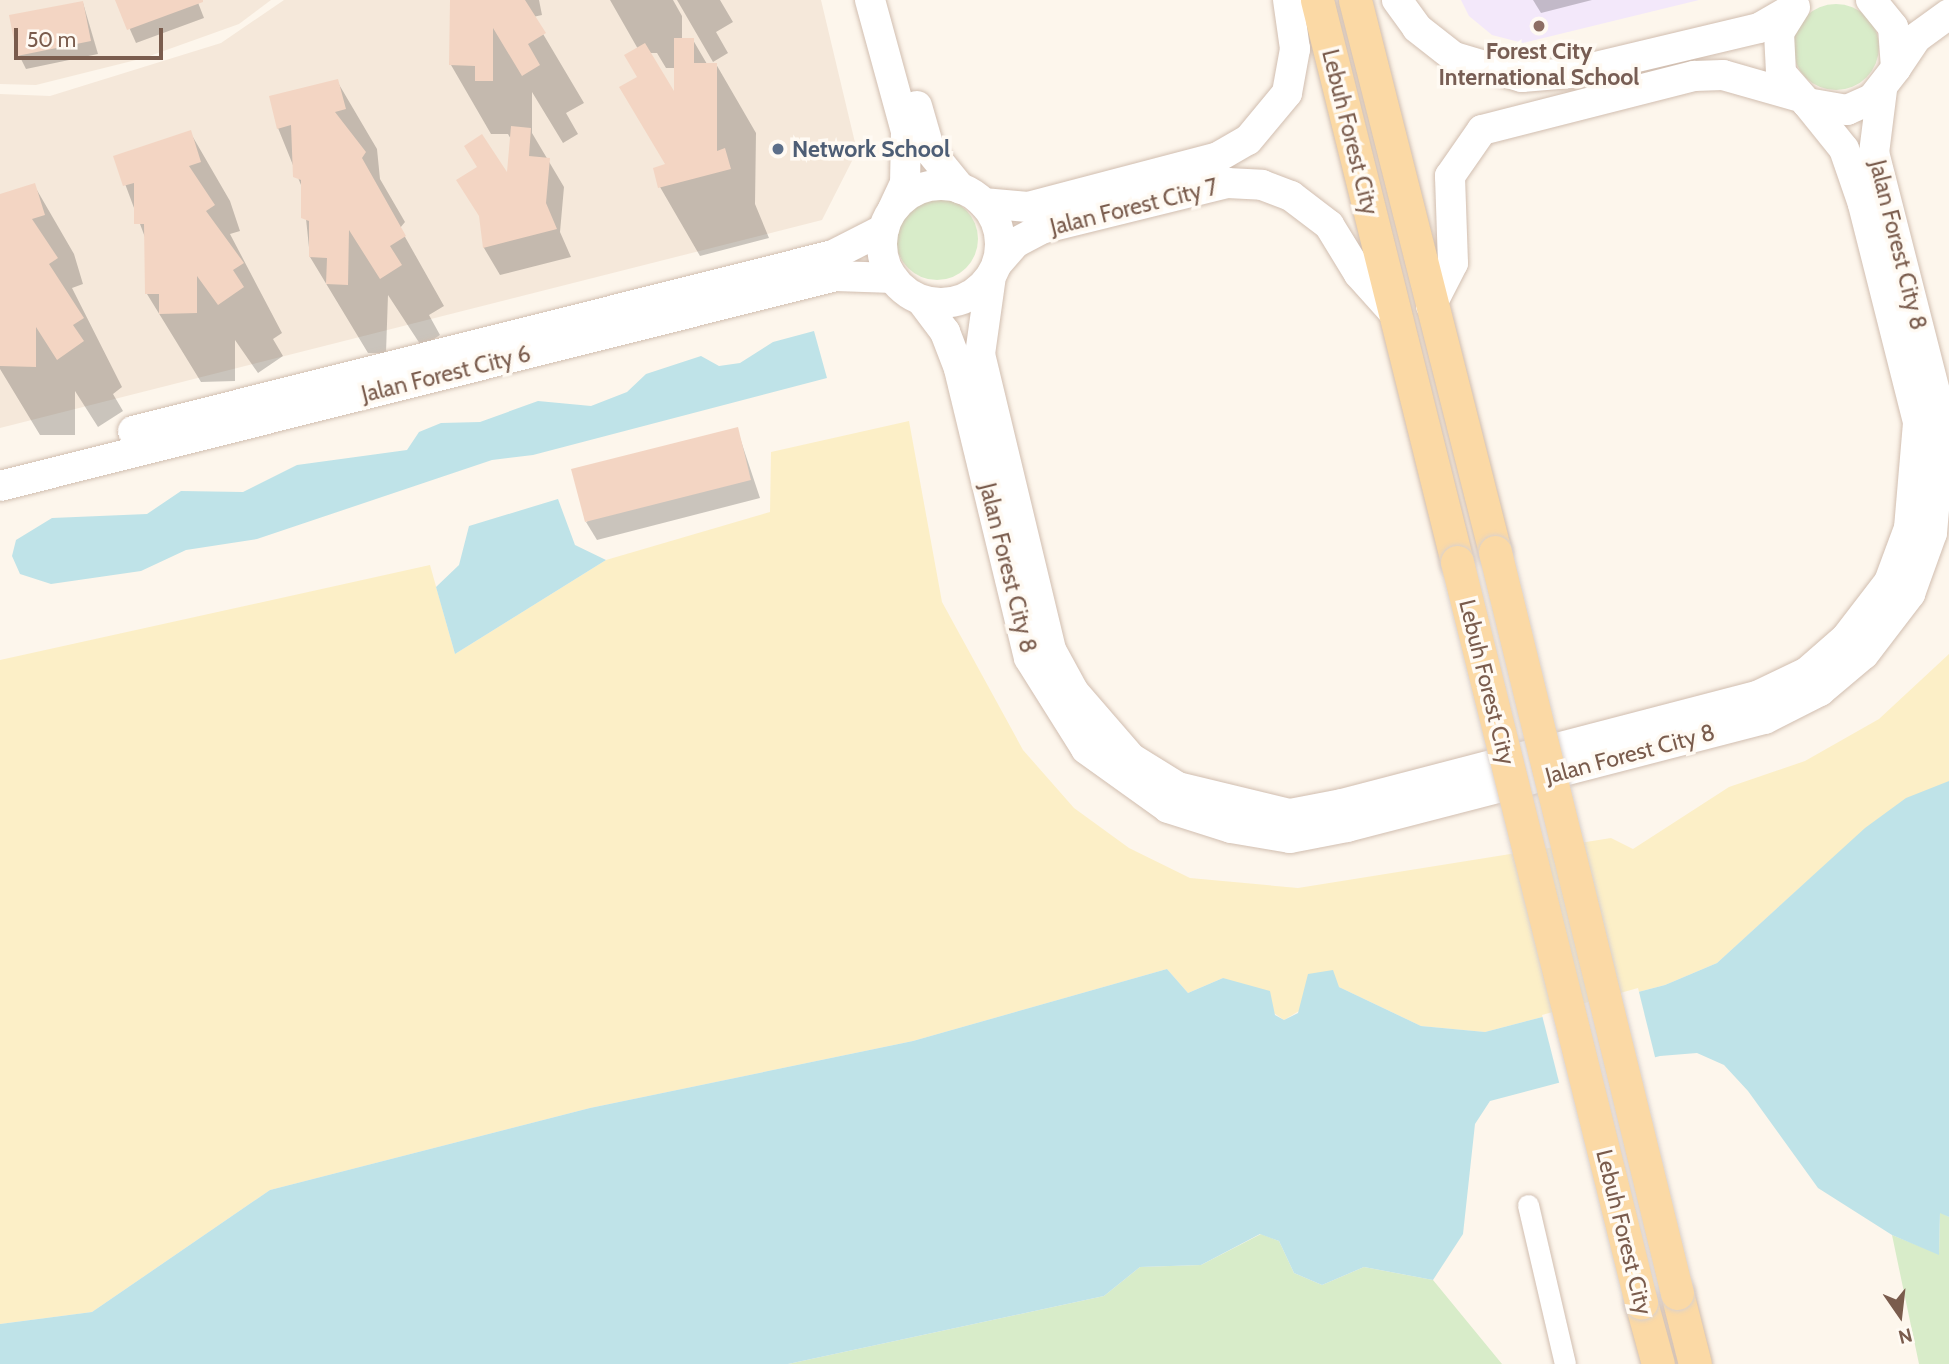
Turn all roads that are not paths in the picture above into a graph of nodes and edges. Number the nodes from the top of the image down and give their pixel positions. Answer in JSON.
{"nodes":[{"id":1,"x":870,"y":0,"type":"edge"},
{"id":2,"x":891,"y":0,"type":"edge"},
{"id":3,"x":1288,"y":0,"type":"edge"},
{"id":4,"x":1317,"y":0,"type":"edge"},
{"id":5,"x":1355,"y":0,"type":"edge"},
{"id":6,"x":1397,"y":0,"type":"edge"},
{"id":7,"x":1871,"y":0,"type":"edge"},
{"id":8,"x":1798,"y":5,"type":"edge"},
{"id":9,"x":1949,"y":14,"type":"edge"},
{"id":10,"x":1889,"y":79,"type":"junction"},
{"id":11,"x":1802,"y":99,"type":"junction"},
{"id":12,"x":972,"y":196,"type":"junction"},
{"id":13,"x":888,"y":221,"type":"junction"},
{"id":14,"x":994,"y":270,"type":"junction"},
{"id":15,"x":893,"y":278,"type":"junction"},
{"id":16,"x":921,"y":300,"type":"junction"},
{"id":17,"x":1431,"y":306,"type":"junction"},
{"id":18,"x":1395,"y":314,"type":"junction"},
{"id":19,"x":0,"y":465,"type":"edge"},
{"id":20,"x":0,"y":486,"type":"edge"},
{"id":21,"x":1528,"y":1205,"type":"dead end"},
{"id":22,"x":1565,"y":1364,"type":"edge"},
{"id":23,"x":1658,"y":1364,"type":"edge"},
{"id":24,"x":1695,"y":1364,"type":"edge"}],
"edges":[{"from":1,"to":13,"type":"street"},
{"from":2,"to":12,"type":"street"},
{"from":3,"to":12,"type":"street","name":"Jalan Forest City 7"},
{"from":4,"to":18,"type":"main road","name":"Lebuh Forest City"},
{"from":5,"to":17,"type":"main road","name":"Lebuh Forest City"},
{"from":6,"to":8,"type":"street"},
{"from":7,"to":10,"type":"street","name":"Jalan Forest City 8"},
{"from":8,"to":11,"type":"street","name":"Jalan Forest City 8"},
{"from":9,"to":10,"type":"street"},
{"from":10,"to":11,"type":"street"},
{"from":10,"to":16,"type":"street","name":"Jalan Forest City 8"},
{"from":11,"to":14,"type":"street","name":"Jalan Forest City 8"},
{"from":11,"to":17,"type":"street"},
{"from":12,"to":13,"type":"street"},
{"from":12,"to":14,"type":"street"},
{"from":13,"to":15,"type":"street"},
{"from":13,"to":19,"type":"street","name":"Jalan Forest City 6"},
{"from":14,"to":16,"type":"street"},
{"from":14,"to":18,"type":"street","name":"Jalan Forest City 7"},
{"from":15,"to":16,"type":"street"},
{"from":15,"to":20,"type":"street","name":"Jalan Forest City 6"},
{"from":17,"to":24,"type":"main road","name":"Lebuh Forest City","bridge":true},
{"from":18,"to":23,"type":"main road","name":"Lebuh Forest City","bridge":true},
{"from":21,"to":22,"type":"street"}]}
